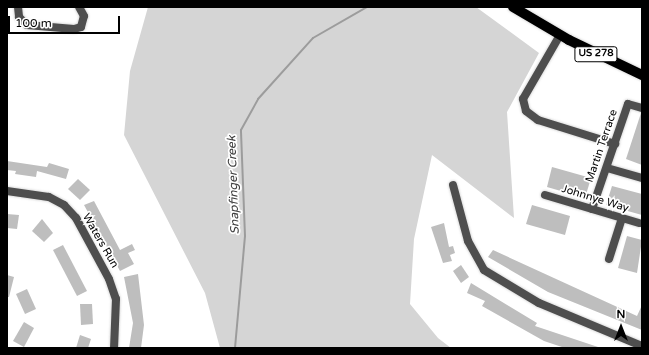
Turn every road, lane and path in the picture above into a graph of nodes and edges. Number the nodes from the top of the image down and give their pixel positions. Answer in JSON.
{"nodes":[{"id":1,"x":18,"y":7,"type":"edge"},
{"id":2,"x":79,"y":7,"type":"edge"},
{"id":3,"x":519,"y":9,"type":"edge"},
{"id":4,"x":560,"y":35,"type":"junction"},
{"id":5,"x":642,"y":75,"type":"edge"},
{"id":6,"x":642,"y":108,"type":"edge"},
{"id":7,"x":615,"y":144,"type":"junction"},
{"id":8,"x":607,"y":168,"type":"junction"},
{"id":9,"x":642,"y":178,"type":"edge"},
{"id":10,"x":453,"y":184,"type":"dead end"},
{"id":11,"x":7,"y":191,"type":"edge"},
{"id":12,"x":545,"y":196,"type":"dead end"},
{"id":13,"x":592,"y":209,"type":"junction"},
{"id":14,"x":622,"y":218,"type":"junction"},
{"id":15,"x":638,"y":223,"type":"dead end"},
{"id":16,"x":609,"y":259,"type":"dead end"},
{"id":17,"x":642,"y":346,"type":"edge"},
{"id":18,"x":114,"y":348,"type":"edge"}],
"edges":[{"from":1,"to":2,"type":"street"},
{"from":3,"to":4,"type":"main road","number":"US 278"},
{"from":4,"to":5,"type":"main road","number":"US 278"},
{"from":4,"to":7,"type":"street"},
{"from":6,"to":7,"type":"street","name":"Martin Terrace"},
{"from":7,"to":8,"type":"street","name":"Martin Terrace"},
{"from":8,"to":9,"type":"street"},
{"from":8,"to":13,"type":"street","name":"Martin Terrace"},
{"from":10,"to":17,"type":"street"},
{"from":11,"to":18,"type":"street","name":"Waters Run"},
{"from":12,"to":13,"type":"street","name":"Johnnye Way"},
{"from":13,"to":14,"type":"street","name":"Johnnye Way"},
{"from":14,"to":15,"type":"street","name":"Johnnye Way"},
{"from":14,"to":16,"type":"street"}]}
